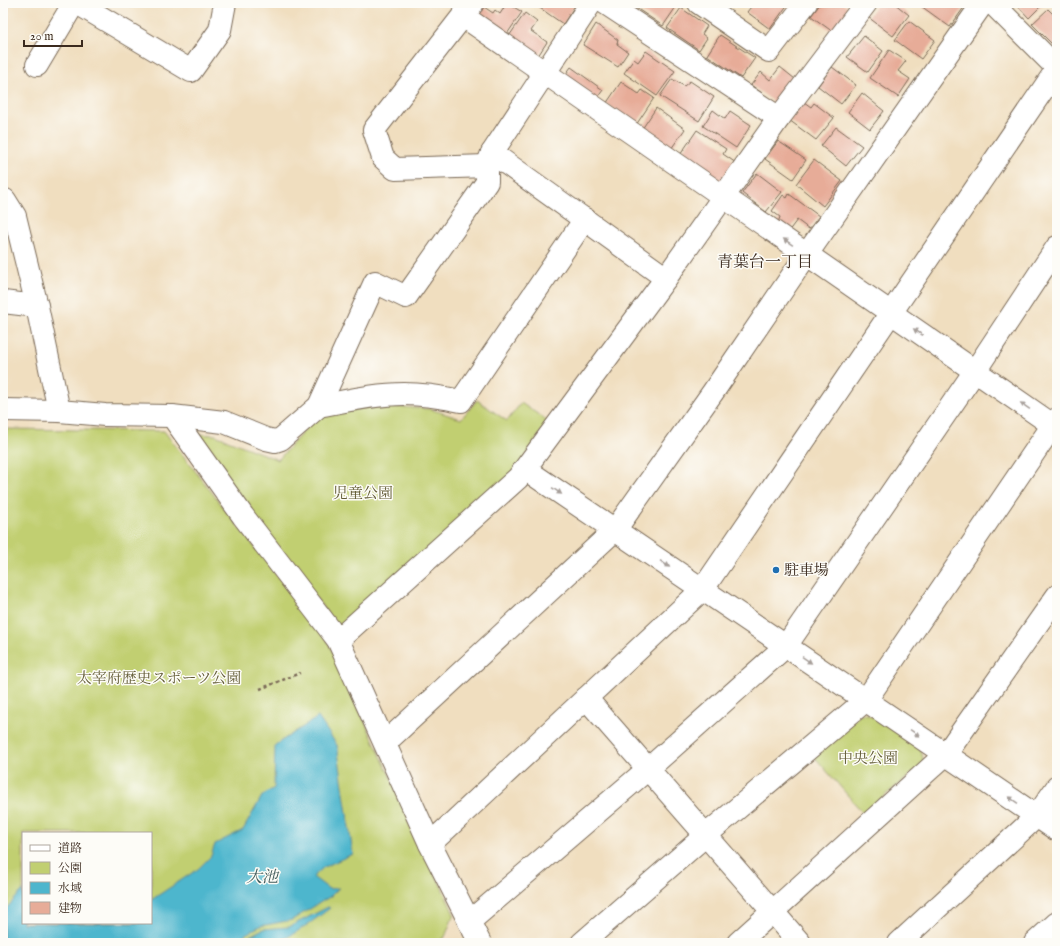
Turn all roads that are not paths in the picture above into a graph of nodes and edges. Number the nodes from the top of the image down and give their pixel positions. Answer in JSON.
{"nodes":[{"id":1,"x":75,"y":3,"type":"edge"},
{"id":2,"x":225,"y":3,"type":"edge"},
{"id":3,"x":591,"y":3,"type":"edge"},
{"id":4,"x":605,"y":3,"type":"edge"},
{"id":5,"x":699,"y":3,"type":"edge"},
{"id":6,"x":806,"y":3,"type":"edge"},
{"id":7,"x":866,"y":3,"type":"edge"},
{"id":8,"x":983,"y":3,"type":"edge"},
{"id":9,"x":992,"y":3,"type":"edge"},
{"id":10,"x":468,"y":10,"type":"edge"},
{"id":11,"x":37,"y":65,"type":"dead end"},
{"id":12,"x":1057,"y":69,"type":"edge"},
{"id":13,"x":544,"y":72,"type":"junction"},
{"id":14,"x":779,"y":118,"type":"junction"},
{"id":15,"x":490,"y":160,"type":"junction"},
{"id":16,"x":724,"y":197,"type":"junction"},
{"id":17,"x":3,"y":200,"type":"edge"},
{"id":18,"x":585,"y":219,"type":"junction"},
{"id":19,"x":1057,"y":247,"type":"edge"},
{"id":20,"x":807,"y":254,"type":"junction"},
{"id":21,"x":666,"y":278,"type":"junction"},
{"id":22,"x":3,"y":302,"type":"edge"},
{"id":23,"x":36,"y":306,"type":"junction"},
{"id":24,"x":890,"y":313,"type":"junction"},
{"id":25,"x":975,"y":371,"type":"junction"},
{"id":26,"x":319,"y":406,"type":"junction"},
{"id":27,"x":3,"y":410,"type":"edge"},
{"id":28,"x":59,"y":411,"type":"junction"},
{"id":29,"x":172,"y":416,"type":"junction"},
{"id":30,"x":1056,"y":424,"type":"edge"},
{"id":31,"x":525,"y":469,"type":"junction"},
{"id":32,"x":615,"y":530,"type":"junction"},
{"id":33,"x":703,"y":589,"type":"junction"},
{"id":34,"x":1057,"y":596,"type":"edge"},
{"id":35,"x":338,"y":640,"type":"junction"},
{"id":36,"x":786,"y":646,"type":"junction"},
{"id":37,"x":586,"y":698,"type":"junction"},
{"id":38,"x":866,"y":700,"type":"junction"},
{"id":39,"x":385,"y":743,"type":"junction"},
{"id":40,"x":946,"y":754,"type":"junction"},
{"id":41,"x":648,"y":769,"type":"junction"},
{"id":42,"x":1057,"y":787,"type":"edge"},
{"id":43,"x":1037,"y":816,"type":"junction"},
{"id":44,"x":1057,"y":830,"type":"edge"},
{"id":45,"x":706,"y":835,"type":"junction"},
{"id":46,"x":430,"y":844,"type":"junction"},
{"id":47,"x":773,"y":912,"type":"junction"},
{"id":48,"x":469,"y":922,"type":"junction"},
{"id":49,"x":1057,"y":922,"type":"edge"},
{"id":50,"x":480,"y":943,"type":"edge"},
{"id":51,"x":582,"y":943,"type":"edge"},
{"id":52,"x":738,"y":943,"type":"edge"},
{"id":53,"x":800,"y":943,"type":"edge"},
{"id":54,"x":899,"y":943,"type":"edge"},
{"id":55,"x":1035,"y":943,"type":"edge"}],
"edges":[{"from":1,"to":2,"type":"street"},
{"from":1,"to":11,"type":"street"},
{"from":3,"to":13,"type":"street"},
{"from":4,"to":14,"type":"street"},
{"from":5,"to":6,"type":"street"},
{"from":7,"to":14,"type":"street"},
{"from":8,"to":20,"type":"street"},
{"from":9,"to":12,"type":"street"},
{"from":10,"to":13,"type":"street"},
{"from":10,"to":15,"type":"street"},
{"from":12,"to":24,"type":"street"},
{"from":13,"to":15,"type":"street"},
{"from":13,"to":16,"type":"street"},
{"from":14,"to":16,"type":"street"},
{"from":15,"to":18,"type":"street"},
{"from":15,"to":26,"type":"street"},
{"from":20,"to":16,"type":"street","one_way":true},
{"from":16,"to":21,"type":"street"},
{"from":17,"to":23,"type":"street"},
{"from":18,"to":21,"type":"street"},
{"from":18,"to":26,"type":"street"},
{"from":19,"to":25,"type":"street"},
{"from":20,"to":24,"type":"street"},
{"from":20,"to":32,"type":"street"},
{"from":21,"to":31,"type":"street"},
{"from":22,"to":23,"type":"street"},
{"from":23,"to":28,"type":"street"},
{"from":25,"to":24,"type":"street","one_way":true},
{"from":24,"to":33,"type":"street"},
{"from":30,"to":25,"type":"street","one_way":true},
{"from":25,"to":36,"type":"street"},
{"from":26,"to":29,"type":"street"},
{"from":27,"to":28,"type":"street"},
{"from":28,"to":29,"type":"street"},
{"from":29,"to":35,"type":"street"},
{"from":30,"to":38,"type":"street"},
{"from":31,"to":32,"type":"street","one_way":true},
{"from":31,"to":35,"type":"street"},
{"from":32,"to":33,"type":"street","one_way":true},
{"from":32,"to":39,"type":"street"},
{"from":33,"to":36,"type":"street"},
{"from":33,"to":37,"type":"street"},
{"from":34,"to":40,"type":"street"},
{"from":35,"to":39,"type":"street"},
{"from":36,"to":38,"type":"street","one_way":true},
{"from":36,"to":41,"type":"street"},
{"from":37,"to":41,"type":"street"},
{"from":37,"to":46,"type":"street"},
{"from":38,"to":40,"type":"street","one_way":true},
{"from":38,"to":45,"type":"street"},
{"from":39,"to":46,"type":"street"},
{"from":43,"to":40,"type":"street","one_way":true},
{"from":40,"to":47,"type":"street"},
{"from":41,"to":45,"type":"street"},
{"from":41,"to":48,"type":"street"},
{"from":42,"to":43,"type":"street"},
{"from":43,"to":44,"type":"street"},
{"from":43,"to":54,"type":"street"},
{"from":45,"to":47,"type":"street"},
{"from":45,"to":51,"type":"street"},
{"from":46,"to":48,"type":"street"},
{"from":47,"to":52,"type":"street"},
{"from":47,"to":53,"type":"street"},
{"from":48,"to":50,"type":"street"},
{"from":49,"to":55,"type":"street"}]}
